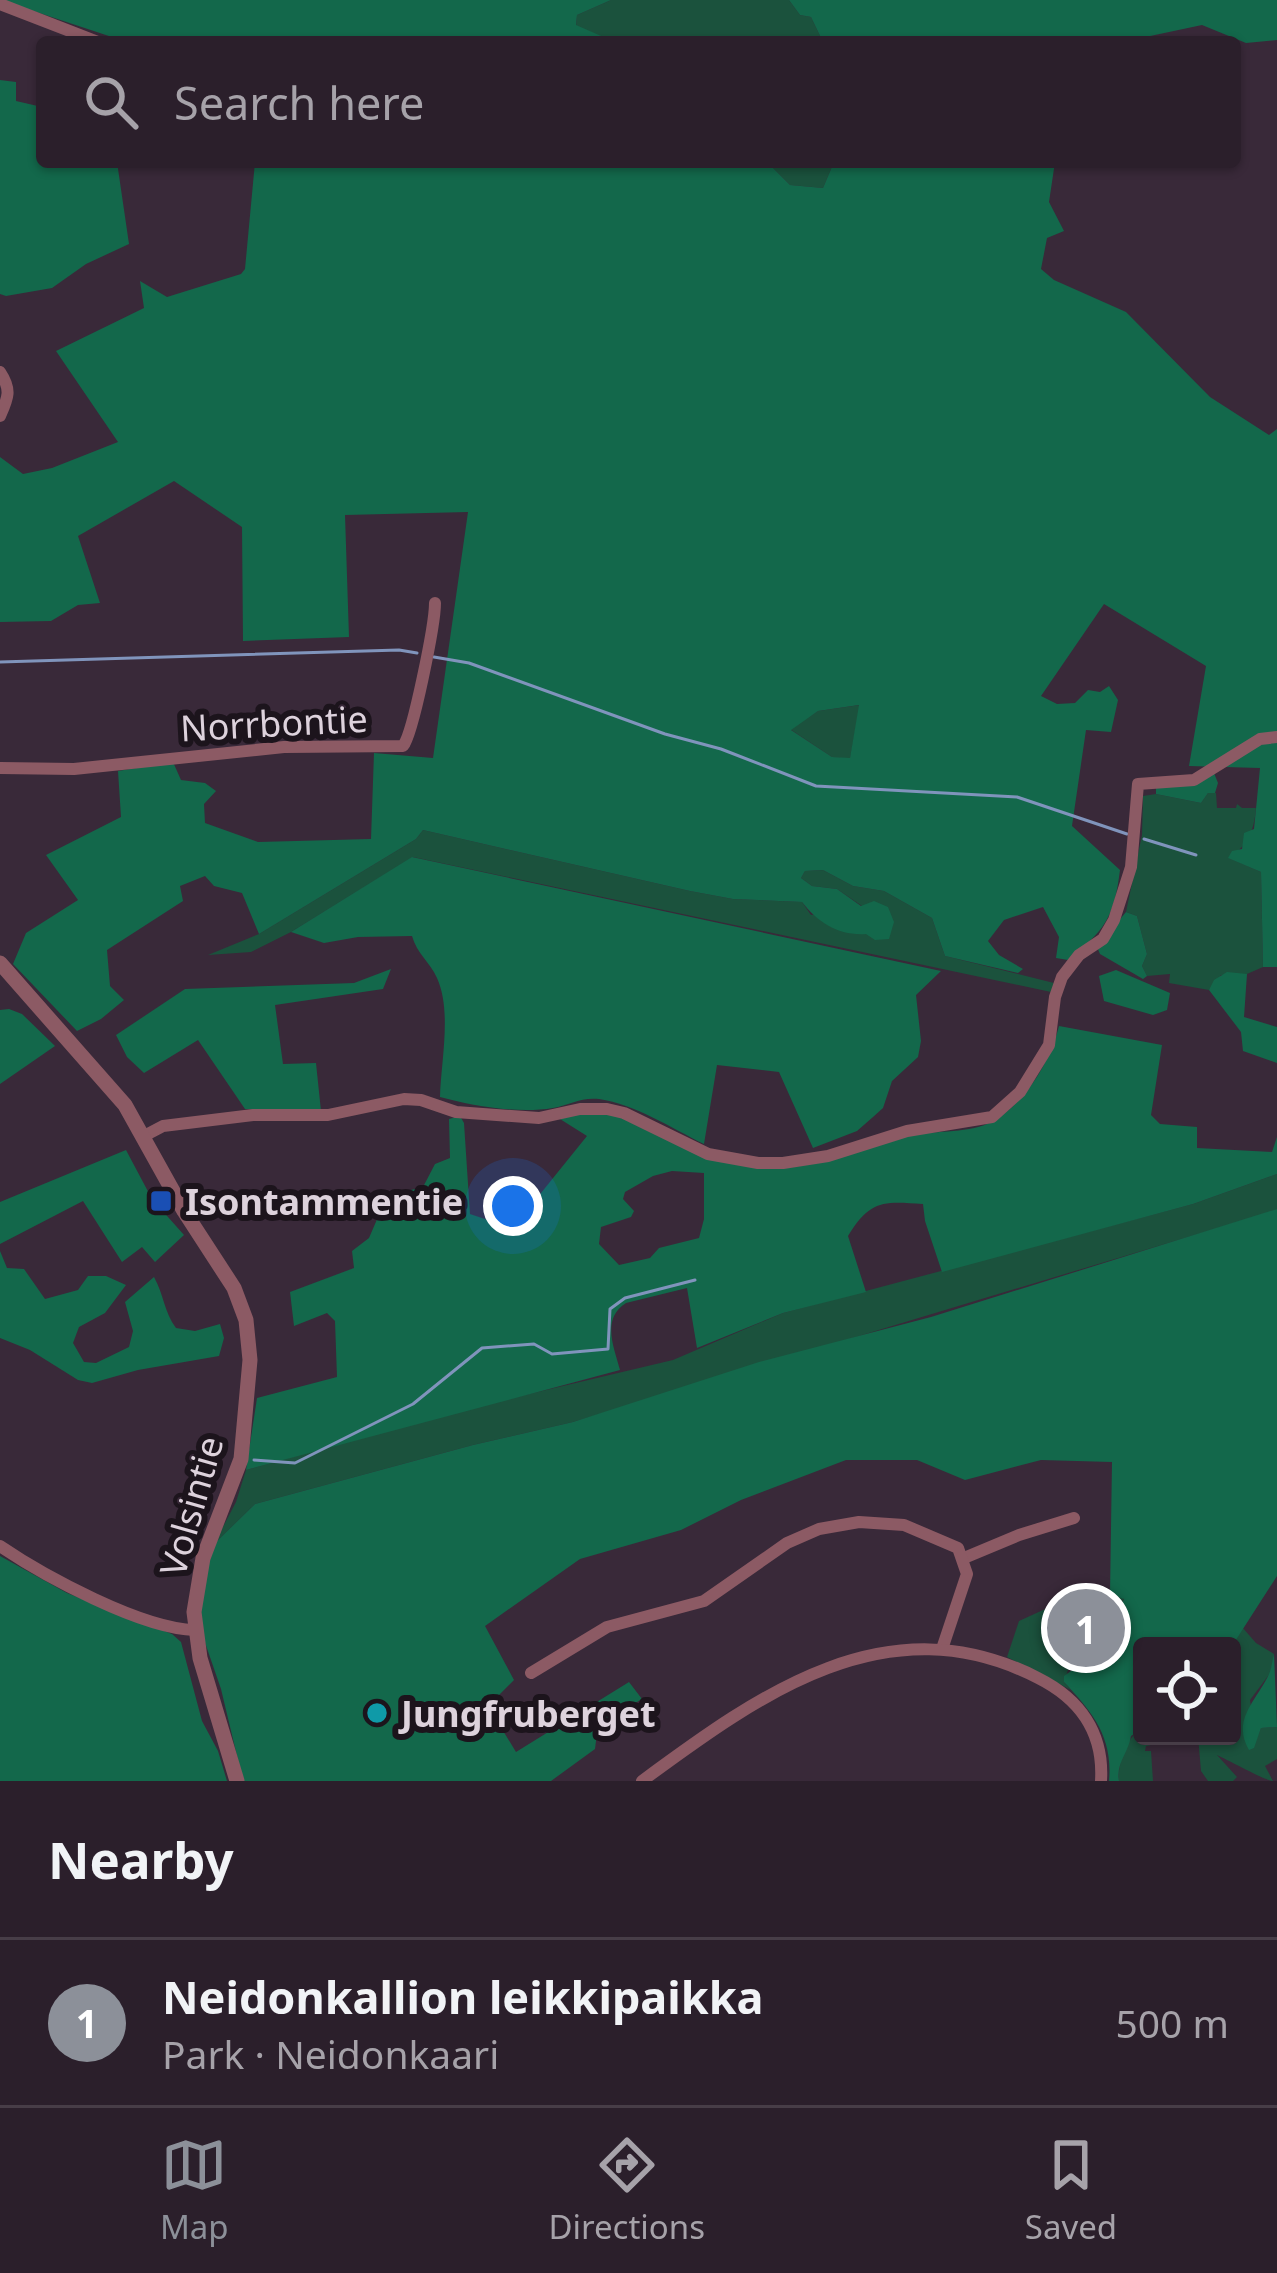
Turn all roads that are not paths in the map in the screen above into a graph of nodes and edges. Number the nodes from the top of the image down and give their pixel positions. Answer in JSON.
{"nodes":[{"id":1,"x":0,"y":4,"type":"edge"},
{"id":2,"x":83,"y":36,"type":"edge"},
{"id":3,"x":0,"y":372,"type":"edge"},
{"id":4,"x":0,"y":416,"type":"edge"},
{"id":5,"x":435,"y":603,"type":"dead end"},
{"id":6,"x":1277,"y":737,"type":"edge"},
{"id":7,"x":0,"y":768,"type":"edge"},
{"id":8,"x":0,"y":963,"type":"edge"},
{"id":9,"x":144,"y":1136,"type":"junction"},
{"id":10,"x":1074,"y":1518,"type":"dead end"},
{"id":11,"x":0,"y":1546,"type":"edge"},
{"id":12,"x":964,"y":1558,"type":"junction"},
{"id":13,"x":195,"y":1630,"type":"junction"},
{"id":14,"x":942,"y":1649,"type":"junction"},
{"id":15,"x":531,"y":1673,"type":"dead end"},
{"id":16,"x":237,"y":1781,"type":"edge"},
{"id":17,"x":642,"y":1781,"type":"edge"},
{"id":18,"x":1101,"y":1781,"type":"edge"}],
"edges":[{"from":1,"to":2,"type":"street"},
{"from":3,"to":4,"type":"street"},
{"from":5,"to":7,"type":"street","name":"Norrbontie"},
{"from":6,"to":9,"type":"street"},
{"from":8,"to":9,"type":"street","name":"Volsintie"},
{"from":9,"to":13,"type":"street","name":"Volsintie"},
{"from":10,"to":12,"type":"street"},
{"from":11,"to":13,"type":"street"},
{"from":12,"to":14,"type":"street"},
{"from":12,"to":15,"type":"street"},
{"from":13,"to":16,"type":"street","name":"Volsintie"},
{"from":14,"to":17,"type":"street"},
{"from":14,"to":18,"type":"street"}]}
